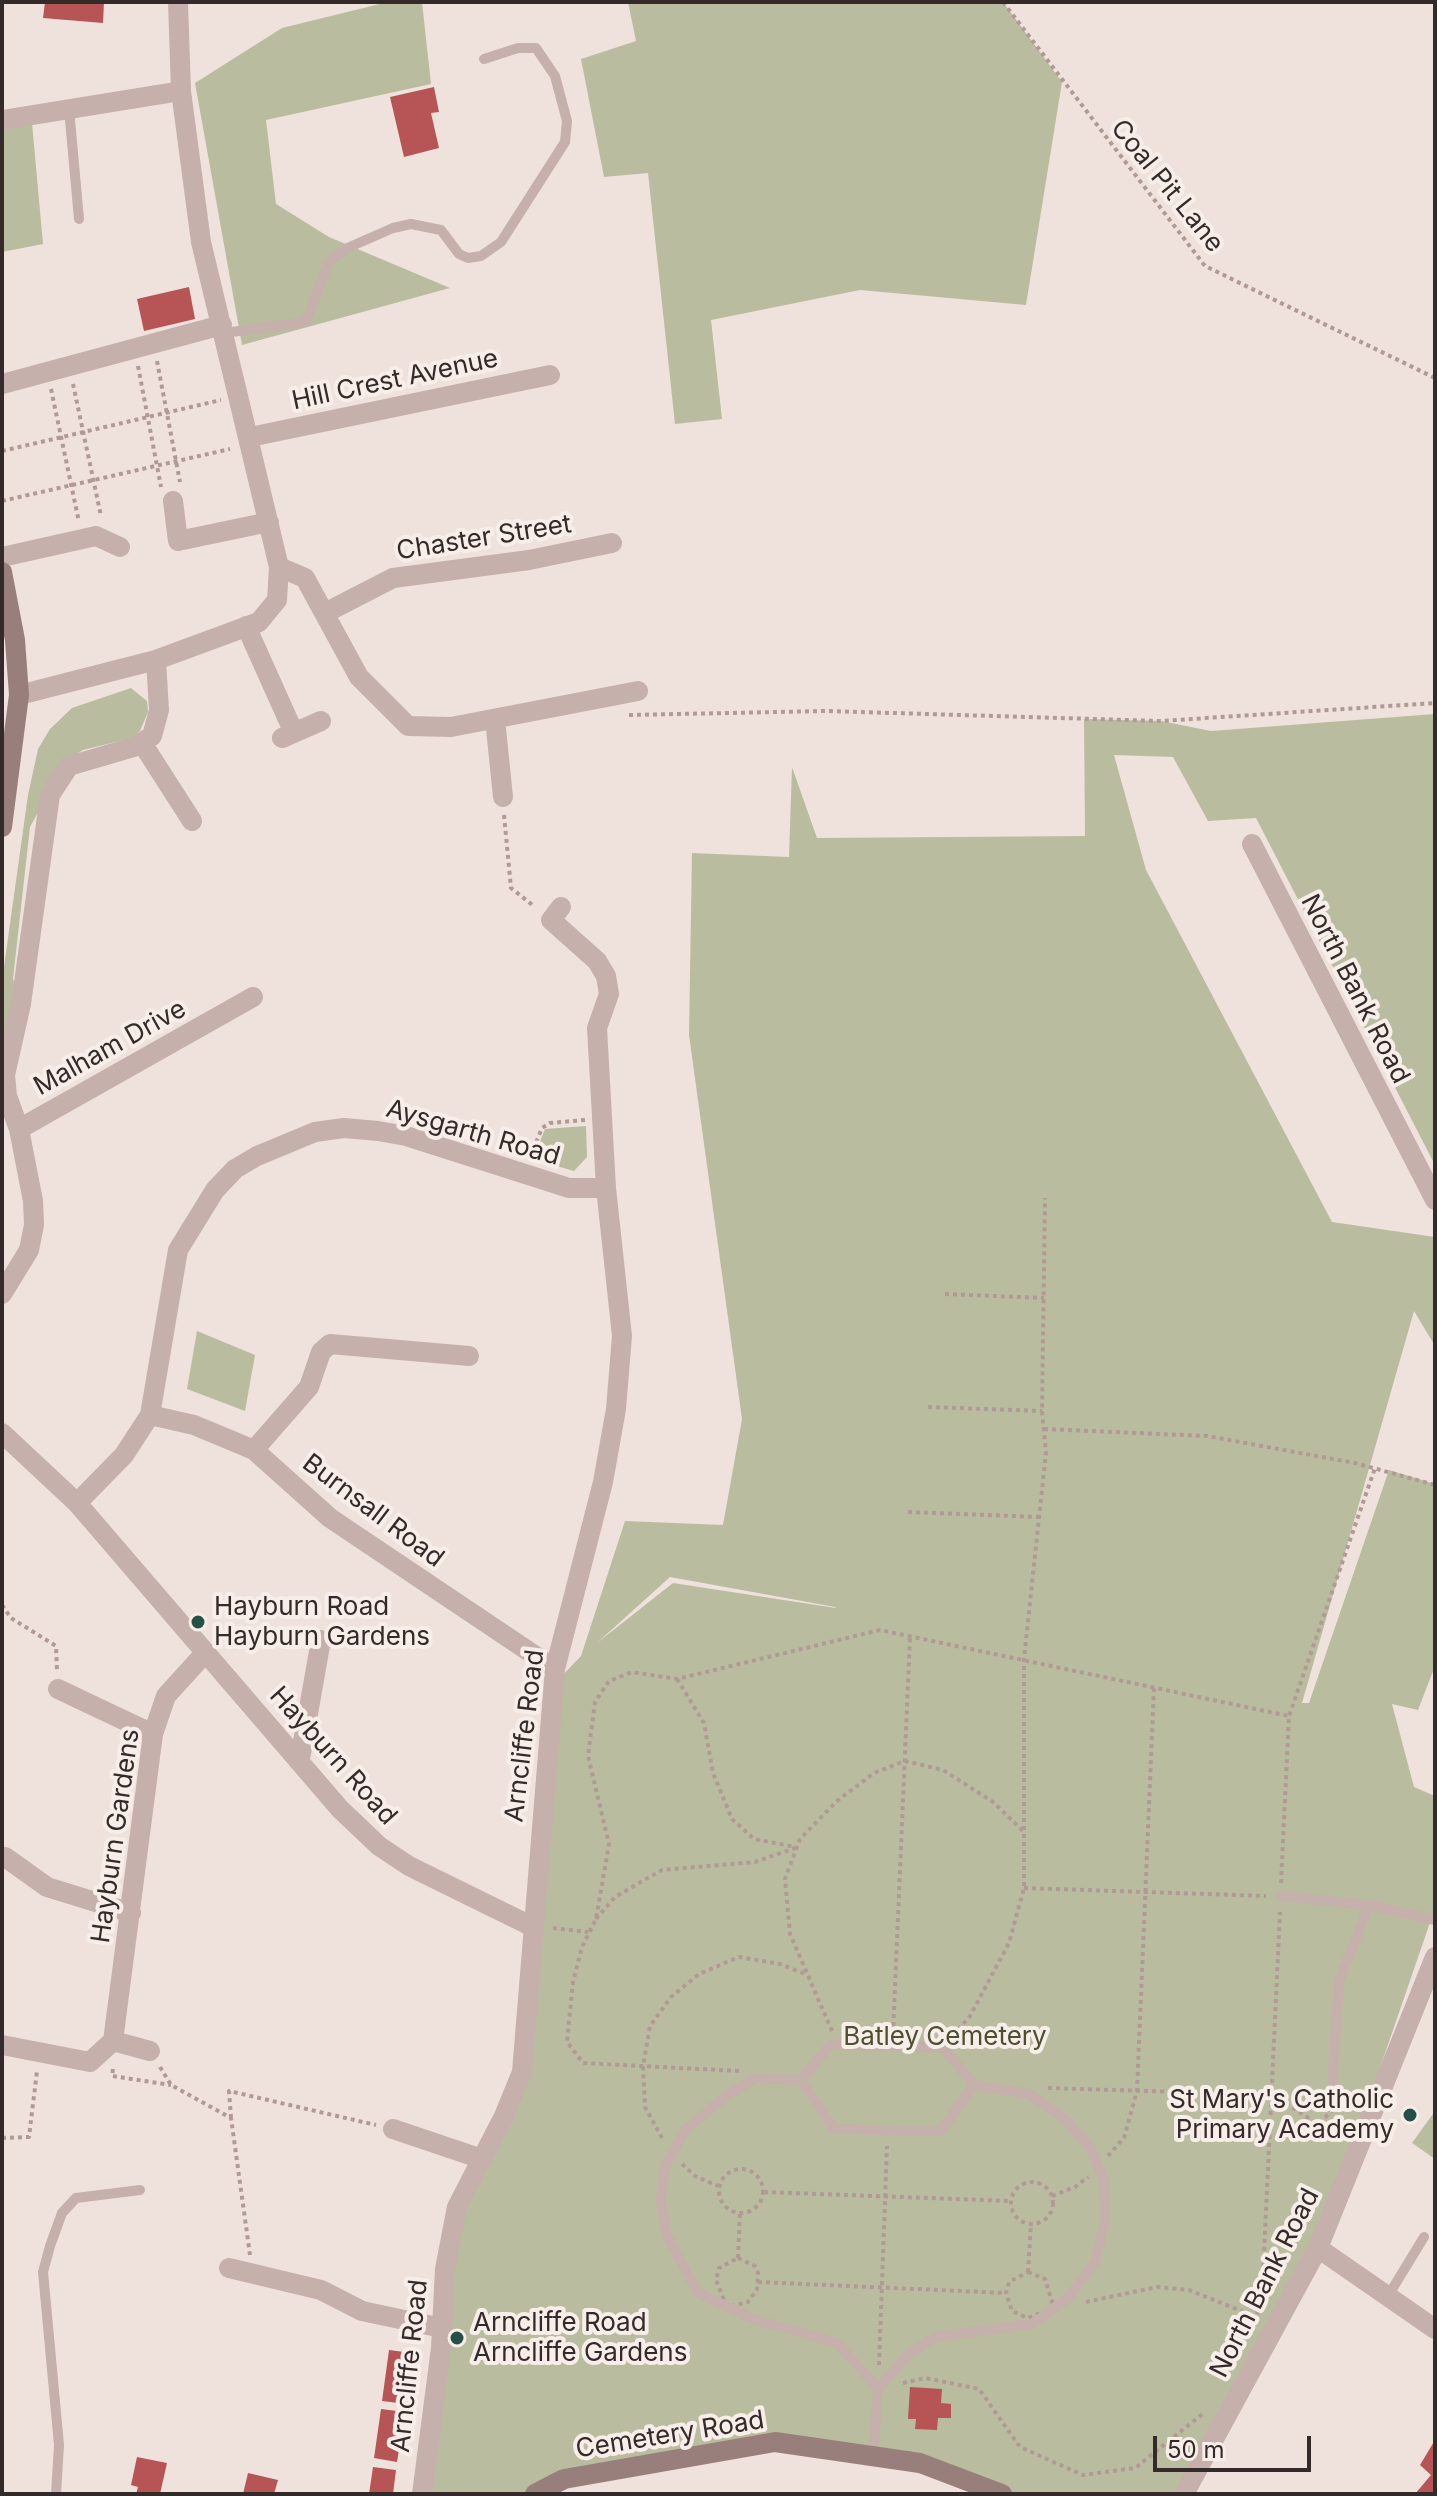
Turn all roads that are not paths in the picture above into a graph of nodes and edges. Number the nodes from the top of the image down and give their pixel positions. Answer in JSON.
{"nodes":[{"id":1,"x":178,"y":2,"type":"edge"},
{"id":2,"x":484,"y":59,"type":"dead end"},
{"id":3,"x":181,"y":91,"type":"junction"},
{"id":4,"x":69,"y":109,"type":"junction"},
{"id":5,"x":2,"y":120,"type":"edge"},
{"id":6,"x":79,"y":219,"type":"dead end"},
{"id":7,"x":223,"y":329,"type":"junction"},
{"id":8,"x":550,"y":375,"type":"dead end"},
{"id":9,"x":2,"y":384,"type":"edge"},
{"id":10,"x":250,"y":440,"type":"junction"},
{"id":11,"x":173,"y":501,"type":"road end"},
{"id":12,"x":269,"y":522,"type":"junction"},
{"id":13,"x":612,"y":543,"type":"dead end"},
{"id":14,"x":120,"y":547,"type":"dead end"},
{"id":15,"x":2,"y":557,"type":"edge"},
{"id":16,"x":279,"y":567,"type":"junction"},
{"id":17,"x":2,"y":572,"type":"edge"},
{"id":18,"x":325,"y":613,"type":"junction"},
{"id":19,"x":246,"y":626,"type":"junction"},
{"id":20,"x":156,"y":660,"type":"junction"},
{"id":21,"x":638,"y":691,"type":"dead end"},
{"id":22,"x":19,"y":695,"type":"junction"},
{"id":23,"x":495,"y":719,"type":"junction"},
{"id":24,"x":321,"y":721,"type":"dead end"},
{"id":25,"x":142,"y":743,"type":"junction"},
{"id":26,"x":503,"y":797,"type":"road end"},
{"id":27,"x":192,"y":821,"type":"dead end"},
{"id":28,"x":2,"y":827,"type":"edge"},
{"id":29,"x":1252,"y":844,"type":"dead end"},
{"id":30,"x":556,"y":913,"type":"road end"},
{"id":31,"x":253,"y":997,"type":"dead end"},
{"id":32,"x":19,"y":1129,"type":"junction"},
{"id":33,"x":606,"y":1188,"type":"junction"},
{"id":34,"x":1435,"y":1200,"type":"edge"},
{"id":35,"x":2,"y":1294,"type":"edge"},
{"id":36,"x":469,"y":1356,"type":"dead end"},
{"id":37,"x":150,"y":1415,"type":"junction"},
{"id":38,"x":2,"y":1433,"type":"edge"},
{"id":39,"x":254,"y":1450,"type":"junction"},
{"id":40,"x":77,"y":1503,"type":"junction"},
{"id":41,"x":321,"y":1640,"type":"dead end"},
{"id":42,"x":205,"y":1653,"type":"junction"},
{"id":43,"x":555,"y":1669,"type":"junction"},
{"id":44,"x":58,"y":1689,"type":"road end"},
{"id":45,"x":153,"y":1734,"type":"junction"},
{"id":46,"x":300,"y":1759,"type":"junction"},
{"id":47,"x":5,"y":1857,"type":"dead end"},
{"id":48,"x":1281,"y":1896,"type":"road end"},
{"id":49,"x":1369,"y":1905,"type":"junction"},
{"id":50,"x":131,"y":1913,"type":"junction"},
{"id":51,"x":1435,"y":1920,"type":"edge"},
{"id":52,"x":531,"y":1926,"type":"junction"},
{"id":53,"x":1435,"y":1957,"type":"edge"},
{"id":54,"x":116,"y":2042,"type":"junction"},
{"id":55,"x":2,"y":2045,"type":"edge"},
{"id":56,"x":150,"y":2051,"type":"road end"},
{"id":57,"x":801,"y":2080,"type":"junction"},
{"id":58,"x":974,"y":2085,"type":"junction"},
{"id":59,"x":1332,"y":2087,"type":"road end"},
{"id":60,"x":393,"y":2129,"type":"road end"},
{"id":61,"x":482,"y":2159,"type":"junction"},
{"id":62,"x":140,"y":2190,"type":"dead end"},
{"id":63,"x":1424,"y":2237,"type":"dead end"},
{"id":64,"x":1318,"y":2248,"type":"junction"},
{"id":65,"x":229,"y":2268,"type":"dead end"},
{"id":66,"x":1388,"y":2296,"type":"junction"},
{"id":67,"x":442,"y":2328,"type":"junction"},
{"id":68,"x":1435,"y":2329,"type":"edge"},
{"id":69,"x":878,"y":2388,"type":"junction"},
{"id":70,"x":873,"y":2456,"type":"junction"},
{"id":71,"x":56,"y":2494,"type":"edge"},
{"id":72,"x":422,"y":2494,"type":"edge"},
{"id":73,"x":535,"y":2494,"type":"edge"},
{"id":74,"x":1002,"y":2494,"type":"edge"},
{"id":75,"x":1184,"y":2494,"type":"edge"}],
"edges":[{"from":1,"to":3,"type":"street"},
{"from":2,"to":7,"type":"lane"},
{"from":3,"to":4,"type":"street"},
{"from":3,"to":7,"type":"street"},
{"from":4,"to":5,"type":"street"},
{"from":4,"to":6,"type":"lane"},
{"from":7,"to":9,"type":"street"},
{"from":7,"to":10,"type":"street"},
{"from":8,"to":10,"type":"street","name":"Hill Crest Avenue"},
{"from":10,"to":12,"type":"street"},
{"from":11,"to":12,"type":"street"},
{"from":12,"to":16,"type":"street"},
{"from":13,"to":18,"type":"street","name":"Chaster Street"},
{"from":14,"to":15,"type":"street"},
{"from":16,"to":18,"type":"street"},
{"from":16,"to":19,"type":"street"},
{"from":17,"to":22,"type":"street"},
{"from":18,"to":23,"type":"street"},
{"from":19,"to":20,"type":"street"},
{"from":19,"to":24,"type":"street"},
{"from":20,"to":22,"type":"street"},
{"from":20,"to":25,"type":"street"},
{"from":21,"to":23,"type":"street"},
{"from":22,"to":28,"type":"street"},
{"from":23,"to":26,"type":"street"},
{"from":25,"to":27,"type":"street"},
{"from":25,"to":32,"type":"street"},
{"from":29,"to":34,"type":"street","name":"North Bank Road"},
{"from":30,"to":33,"type":"street","name":"Arncliffe Road"},
{"from":31,"to":32,"type":"street","name":"Malham Drive"},
{"from":32,"to":35,"type":"street","name":"Malham Drive"},
{"from":33,"to":37,"type":"street","name":"Aysgarth Road"},
{"from":33,"to":43,"type":"street","name":"Arncliffe Road"},
{"from":36,"to":39,"type":"street"},
{"from":37,"to":39,"type":"street","name":"Burnsall Road"},
{"from":37,"to":40,"type":"street","name":"Aysgarth Road"},
{"from":38,"to":40,"type":"street","name":"Hayburn Road"},
{"from":39,"to":43,"type":"street","name":"Burnsall Road"},
{"from":40,"to":42,"type":"street","name":"Hayburn Road"},
{"from":41,"to":46,"type":"street"},
{"from":42,"to":45,"type":"street","name":"Hayburn Gardens"},
{"from":42,"to":46,"type":"street","name":"Hayburn Road"},
{"from":43,"to":52,"type":"street","name":"Arncliffe Road"},
{"from":44,"to":45,"type":"street"},
{"from":45,"to":50,"type":"street","name":"Hayburn Gardens"},
{"from":46,"to":52,"type":"street","name":"Hayburn Road"},
{"from":47,"to":50,"type":"street"},
{"from":48,"to":49,"type":"lane"},
{"from":49,"to":51,"type":"lane"},
{"from":49,"to":59,"type":"lane"},
{"from":50,"to":54,"type":"street","name":"Hayburn Gardens"},
{"from":52,"to":61,"type":"street","name":"Arncliffe Road"},
{"from":53,"to":64,"type":"street","name":"North Bank Road"},
{"from":54,"to":55,"type":"street"},
{"from":54,"to":56,"type":"street"},
{"from":57,"to":58,"type":"lane"},
{"from":57,"to":58,"type":"lane"},
{"from":57,"to":69,"type":"lane"},
{"from":58,"to":69,"type":"lane"},
{"from":60,"to":61,"type":"street"},
{"from":61,"to":67,"type":"street","name":"Arncliffe Road"},
{"from":62,"to":71,"type":"lane"},
{"from":63,"to":66,"type":"lane"},
{"from":64,"to":66,"type":"street"},
{"from":64,"to":75,"type":"street","name":"North Bank Road"},
{"from":65,"to":67,"type":"street"},
{"from":66,"to":68,"type":"street"},
{"from":67,"to":72,"type":"street","name":"Arncliffe Road"},
{"from":69,"to":70,"type":"lane"},
{"from":70,"to":73,"type":"street","name":"Cemetery Road"},
{"from":70,"to":74,"type":"street","name":"Cemetery Road"}]}
